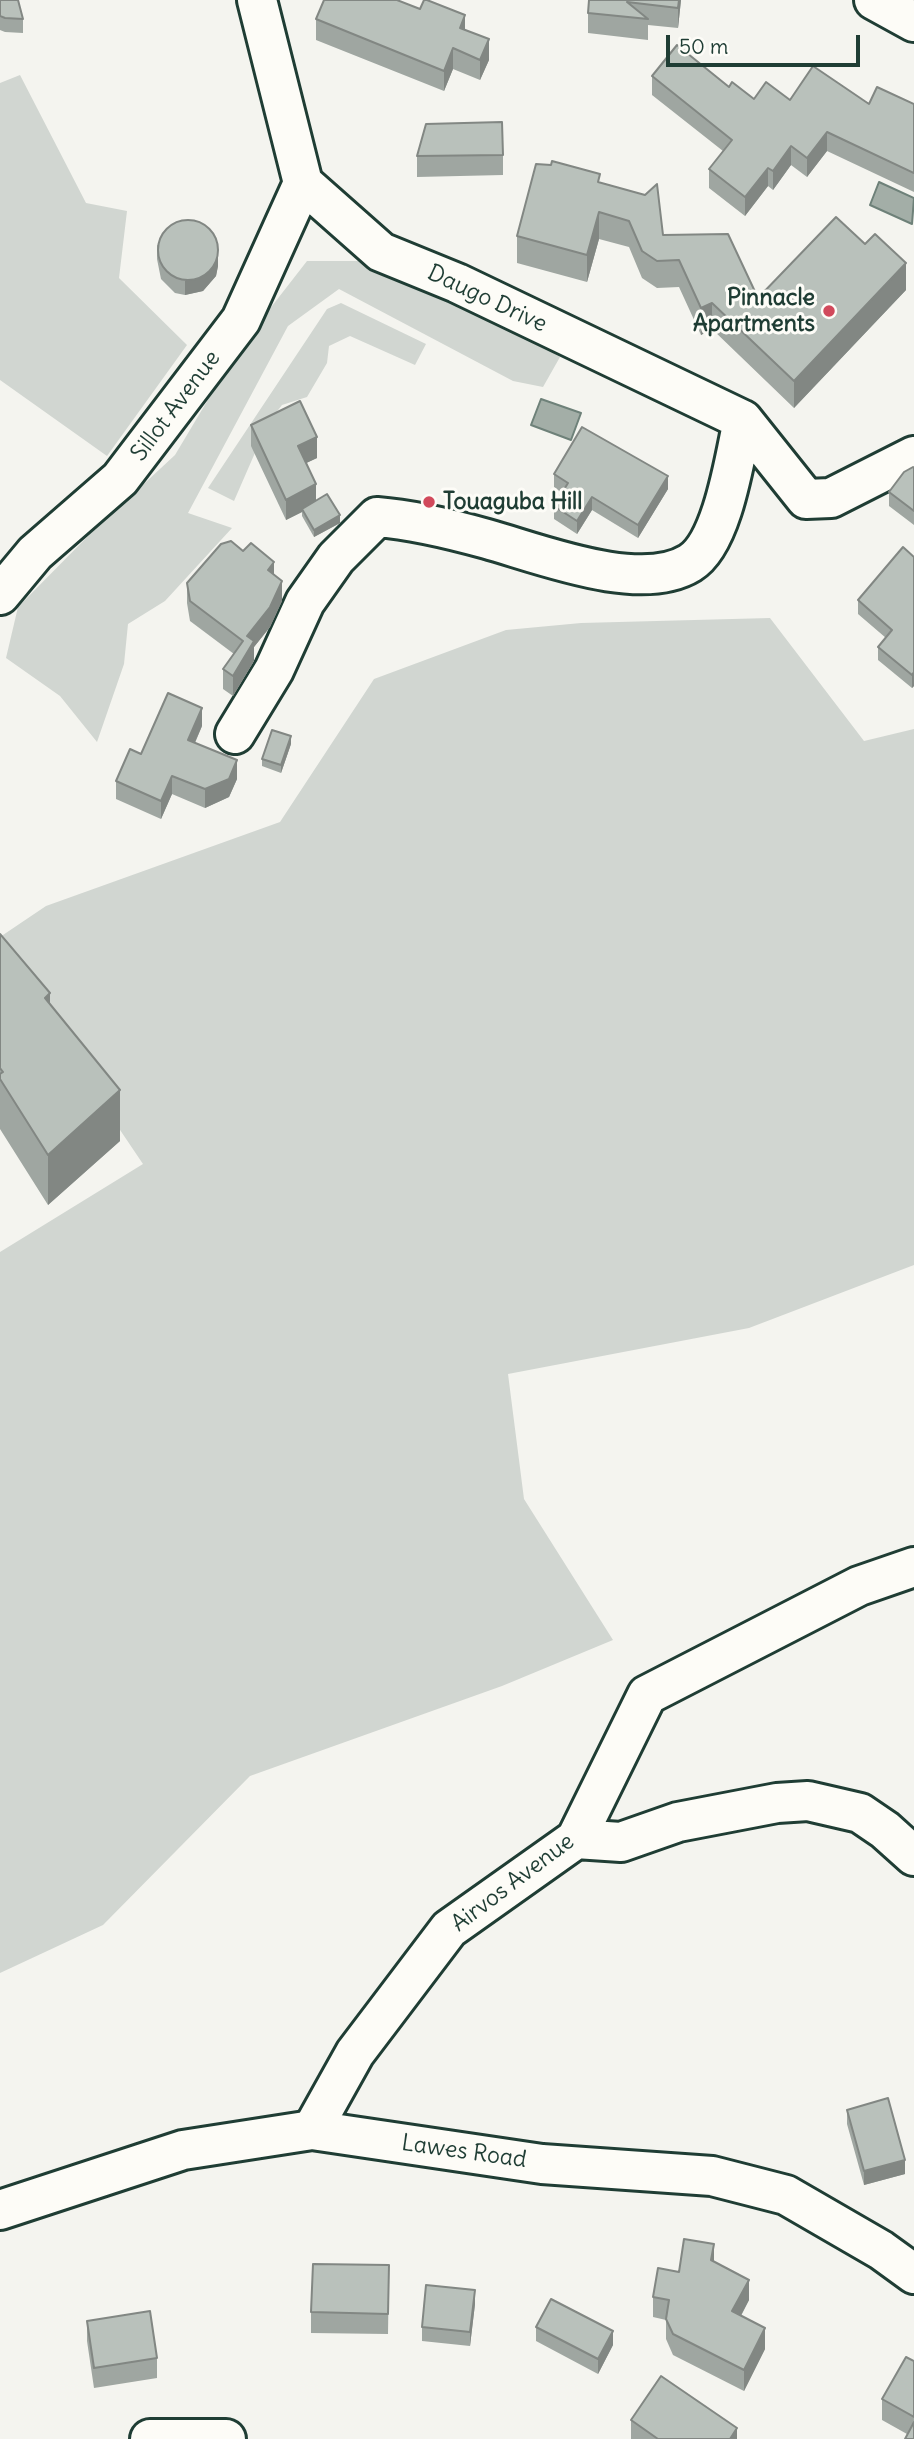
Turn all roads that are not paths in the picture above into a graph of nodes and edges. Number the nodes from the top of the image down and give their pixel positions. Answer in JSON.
{"nodes":[{"id":1,"x":257,"y":0,"type":"edge"},
{"id":2,"x":874,"y":0,"type":"edge"},
{"id":3,"x":914,"y":22,"type":"edge"},
{"id":4,"x":303,"y":183,"type":"junction"},
{"id":5,"x":743,"y":420,"type":"junction"},
{"id":6,"x":914,"y":456,"type":"edge"},
{"id":7,"x":0,"y":595,"type":"edge"},
{"id":8,"x":235,"y":734,"type":"dead end"},
{"id":9,"x":914,"y":1567,"type":"edge"},
{"id":10,"x":576,"y":1839,"type":"junction"},
{"id":11,"x":914,"y":1856,"type":"edge"},
{"id":12,"x":312,"y":2130,"type":"junction"},
{"id":13,"x":0,"y":2210,"type":"edge"},
{"id":14,"x":914,"y":2274,"type":"edge"},
{"id":15,"x":150,"y":2439,"type":"edge"},
{"id":16,"x":226,"y":2439,"type":"edge"}],
"edges":[{"from":1,"to":4,"type":"street"},
{"from":2,"to":3,"type":"street"},
{"from":4,"to":5,"type":"street","name":"Daugo Drive"},
{"from":4,"to":7,"type":"street","name":"Sillot Avenue"},
{"from":5,"to":6,"type":"street","name":"Daugo Drive"},
{"from":5,"to":8,"type":"street"},
{"from":9,"to":10,"type":"street","name":"Airvos Avenue"},
{"from":10,"to":11,"type":"street"},
{"from":10,"to":12,"type":"street","name":"Airvos Avenue"},
{"from":12,"to":13,"type":"street","name":"Lawes Road"},
{"from":12,"to":14,"type":"street","name":"Lawes Road"},
{"from":15,"to":16,"type":"street"}]}
